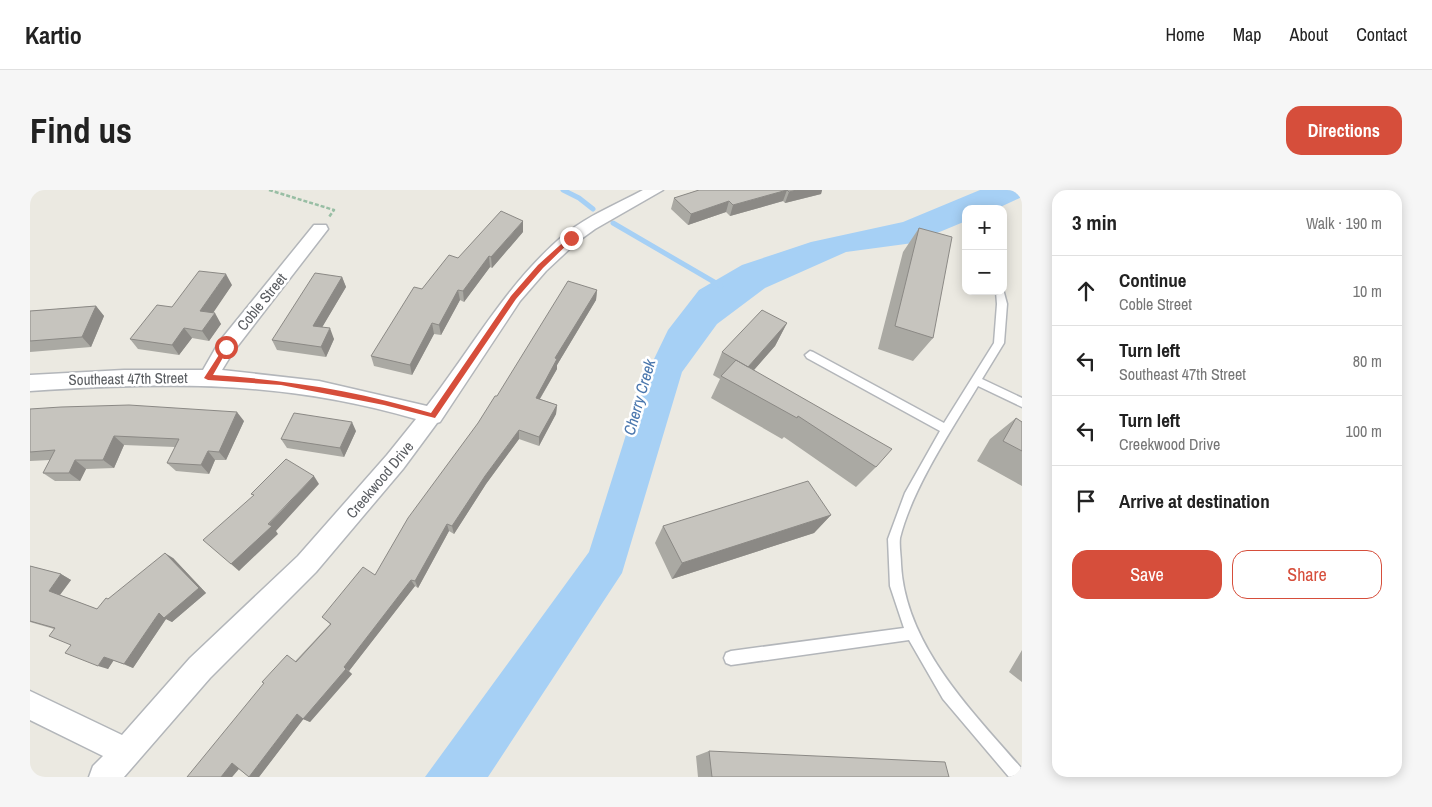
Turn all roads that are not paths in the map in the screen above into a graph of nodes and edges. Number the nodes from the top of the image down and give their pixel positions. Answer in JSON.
{"nodes":[{"id":1,"x":655,"y":190,"type":"edge"},
{"id":2,"x":320,"y":229,"type":"road end"},
{"id":3,"x":1001,"y":295,"type":"edge"},
{"id":4,"x":810,"y":356,"type":"dead end"},
{"id":5,"x":208,"y":378,"type":"junction"},
{"id":6,"x":977,"y":381,"type":"junction"},
{"id":7,"x":30,"y":383,"type":"edge"},
{"id":8,"x":1022,"y":403,"type":"edge"},
{"id":9,"x":433,"y":416,"type":"junction"},
{"id":10,"x":946,"y":429,"type":"junction"},
{"id":11,"x":912,"y":633,"type":"junction"},
{"id":12,"x":732,"y":658,"type":"dead end"},
{"id":13,"x":30,"y":705,"type":"edge"},
{"id":14,"x":126,"y":752,"type":"junction"},
{"id":15,"x":104,"y":777,"type":"edge"},
{"id":16,"x":1019,"y":777,"type":"edge"}],
"edges":[{"from":1,"to":9,"type":"street","name":"Creekwood Drive"},
{"from":2,"to":5,"type":"street","name":"Coble Street"},
{"from":3,"to":6,"type":"lane"},
{"from":4,"to":10,"type":"lane"},
{"from":5,"to":7,"type":"street","name":"Southeast 47th Street"},
{"from":5,"to":9,"type":"street","name":"Southeast 47th Street"},
{"from":6,"to":8,"type":"lane"},
{"from":6,"to":10,"type":"lane"},
{"from":9,"to":14,"type":"street","name":"Creekwood Drive"},
{"from":10,"to":11,"type":"lane"},
{"from":11,"to":12,"type":"lane"},
{"from":11,"to":16,"type":"lane"},
{"from":13,"to":14,"type":"street"},
{"from":14,"to":15,"type":"street","name":"Creekwood Drive"}]}
